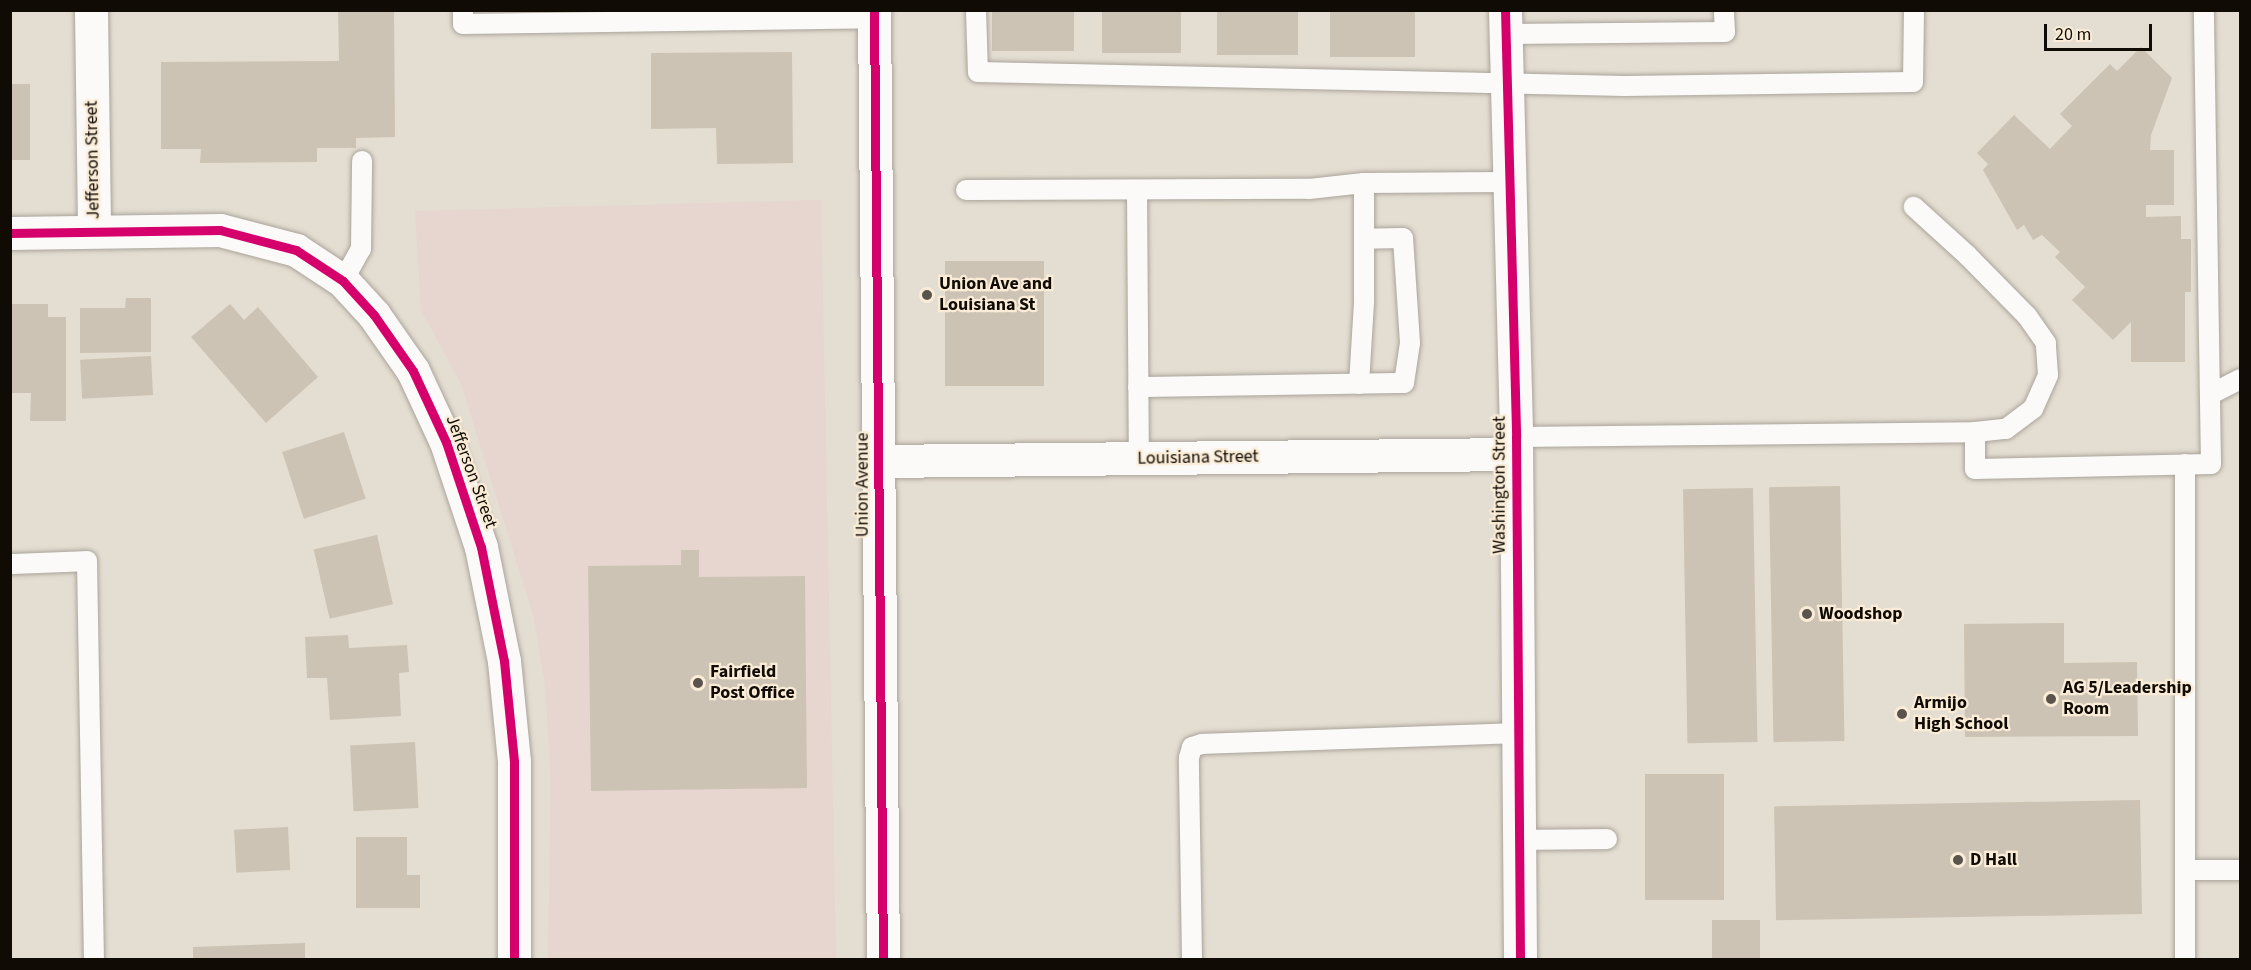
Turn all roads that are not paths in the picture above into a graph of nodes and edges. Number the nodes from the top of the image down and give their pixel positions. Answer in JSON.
{"nodes":[{"id":1,"x":91,"y":10,"type":"edge"},
{"id":2,"x":463,"y":10,"type":"edge"},
{"id":3,"x":976,"y":10,"type":"edge"},
{"id":4,"x":1724,"y":10,"type":"edge"},
{"id":5,"x":1914,"y":10,"type":"edge"},
{"id":6,"x":2204,"y":10,"type":"edge"},
{"id":7,"x":874,"y":14,"type":"edge"},
{"id":8,"x":1505,"y":22,"type":"edge"},
{"id":9,"x":1507,"y":81,"type":"junction"},
{"id":10,"x":362,"y":161,"type":"dead end"},
{"id":11,"x":1508,"y":182,"type":"junction"},
{"id":12,"x":1364,"y":183,"type":"junction"},
{"id":13,"x":966,"y":190,"type":"dead end"},
{"id":14,"x":1137,"y":190,"type":"junction"},
{"id":15,"x":1914,"y":207,"type":"dead end"},
{"id":16,"x":94,"y":230,"type":"junction"},
{"id":17,"x":10,"y":233,"type":"edge"},
{"id":18,"x":1364,"y":239,"type":"junction"},
{"id":19,"x":343,"y":281,"type":"junction"},
{"id":20,"x":2241,"y":379,"type":"edge"},
{"id":21,"x":1359,"y":384,"type":"junction"},
{"id":22,"x":1138,"y":387,"type":"junction"},
{"id":23,"x":2211,"y":394,"type":"junction"},
{"id":24,"x":1975,"y":432,"type":"junction"},
{"id":25,"x":1516,"y":445,"type":"junction"},
{"id":26,"x":1139,"y":459,"type":"junction"},
{"id":27,"x":879,"y":461,"type":"junction"},
{"id":28,"x":2185,"y":465,"type":"junction"},
{"id":29,"x":10,"y":564,"type":"edge"},
{"id":30,"x":1517,"y":733,"type":"junction"},
{"id":31,"x":1607,"y":839,"type":"dead end"},
{"id":32,"x":1518,"y":840,"type":"junction"},
{"id":33,"x":2185,"y":870,"type":"junction"},
{"id":34,"x":2241,"y":870,"type":"edge"},
{"id":35,"x":94,"y":960,"type":"edge"},
{"id":36,"x":514,"y":960,"type":"edge"},
{"id":37,"x":883,"y":960,"type":"edge"},
{"id":38,"x":1192,"y":960,"type":"edge"},
{"id":39,"x":1520,"y":960,"type":"edge"},
{"id":40,"x":2185,"y":960,"type":"edge"}],
"edges":[{"from":1,"to":16,"type":"street","name":"Jefferson Street"},
{"from":2,"to":7,"type":"lane"},
{"from":3,"to":9,"type":"lane"},
{"from":4,"to":8,"type":"lane"},
{"from":5,"to":9,"type":"lane"},
{"from":6,"to":23,"type":"lane"},
{"from":7,"to":27,"type":"street","name":"Union Avenue"},
{"from":8,"to":9,"type":"street","name":"Washington Street"},
{"from":9,"to":11,"type":"street","name":"Washington Street"},
{"from":10,"to":19,"type":"lane"},
{"from":11,"to":12,"type":"lane"},
{"from":11,"to":25,"type":"street","name":"Washington Street"},
{"from":12,"to":14,"type":"lane"},
{"from":12,"to":18,"type":"lane"},
{"from":13,"to":14,"type":"lane"},
{"from":14,"to":22,"type":"lane"},
{"from":15,"to":24,"type":"lane"},
{"from":16,"to":17,"type":"street"},
{"from":16,"to":19,"type":"street","name":"Jefferson Street"},
{"from":18,"to":21,"type":"lane"},
{"from":18,"to":21,"type":"lane"},
{"from":19,"to":36,"type":"street","name":"Jefferson Street"},
{"from":20,"to":23,"type":"lane"},
{"from":21,"to":22,"type":"lane"},
{"from":22,"to":26,"type":"lane"},
{"from":23,"to":28,"type":"lane"},
{"from":24,"to":25,"type":"lane"},
{"from":24,"to":28,"type":"lane"},
{"from":25,"to":26,"type":"street","name":"Louisiana Street"},
{"from":25,"to":30,"type":"street","name":"Washington Street"},
{"from":26,"to":27,"type":"street","name":"Louisiana Street"},
{"from":27,"to":37,"type":"street","name":"Union Avenue"},
{"from":28,"to":33,"type":"lane"},
{"from":29,"to":35,"type":"lane"},
{"from":30,"to":32,"type":"street","name":"Washington Street"},
{"from":30,"to":38,"type":"lane"},
{"from":31,"to":32,"type":"lane"},
{"from":32,"to":39,"type":"street","name":"Washington Street"},
{"from":33,"to":34,"type":"lane"},
{"from":33,"to":40,"type":"lane"}]}
